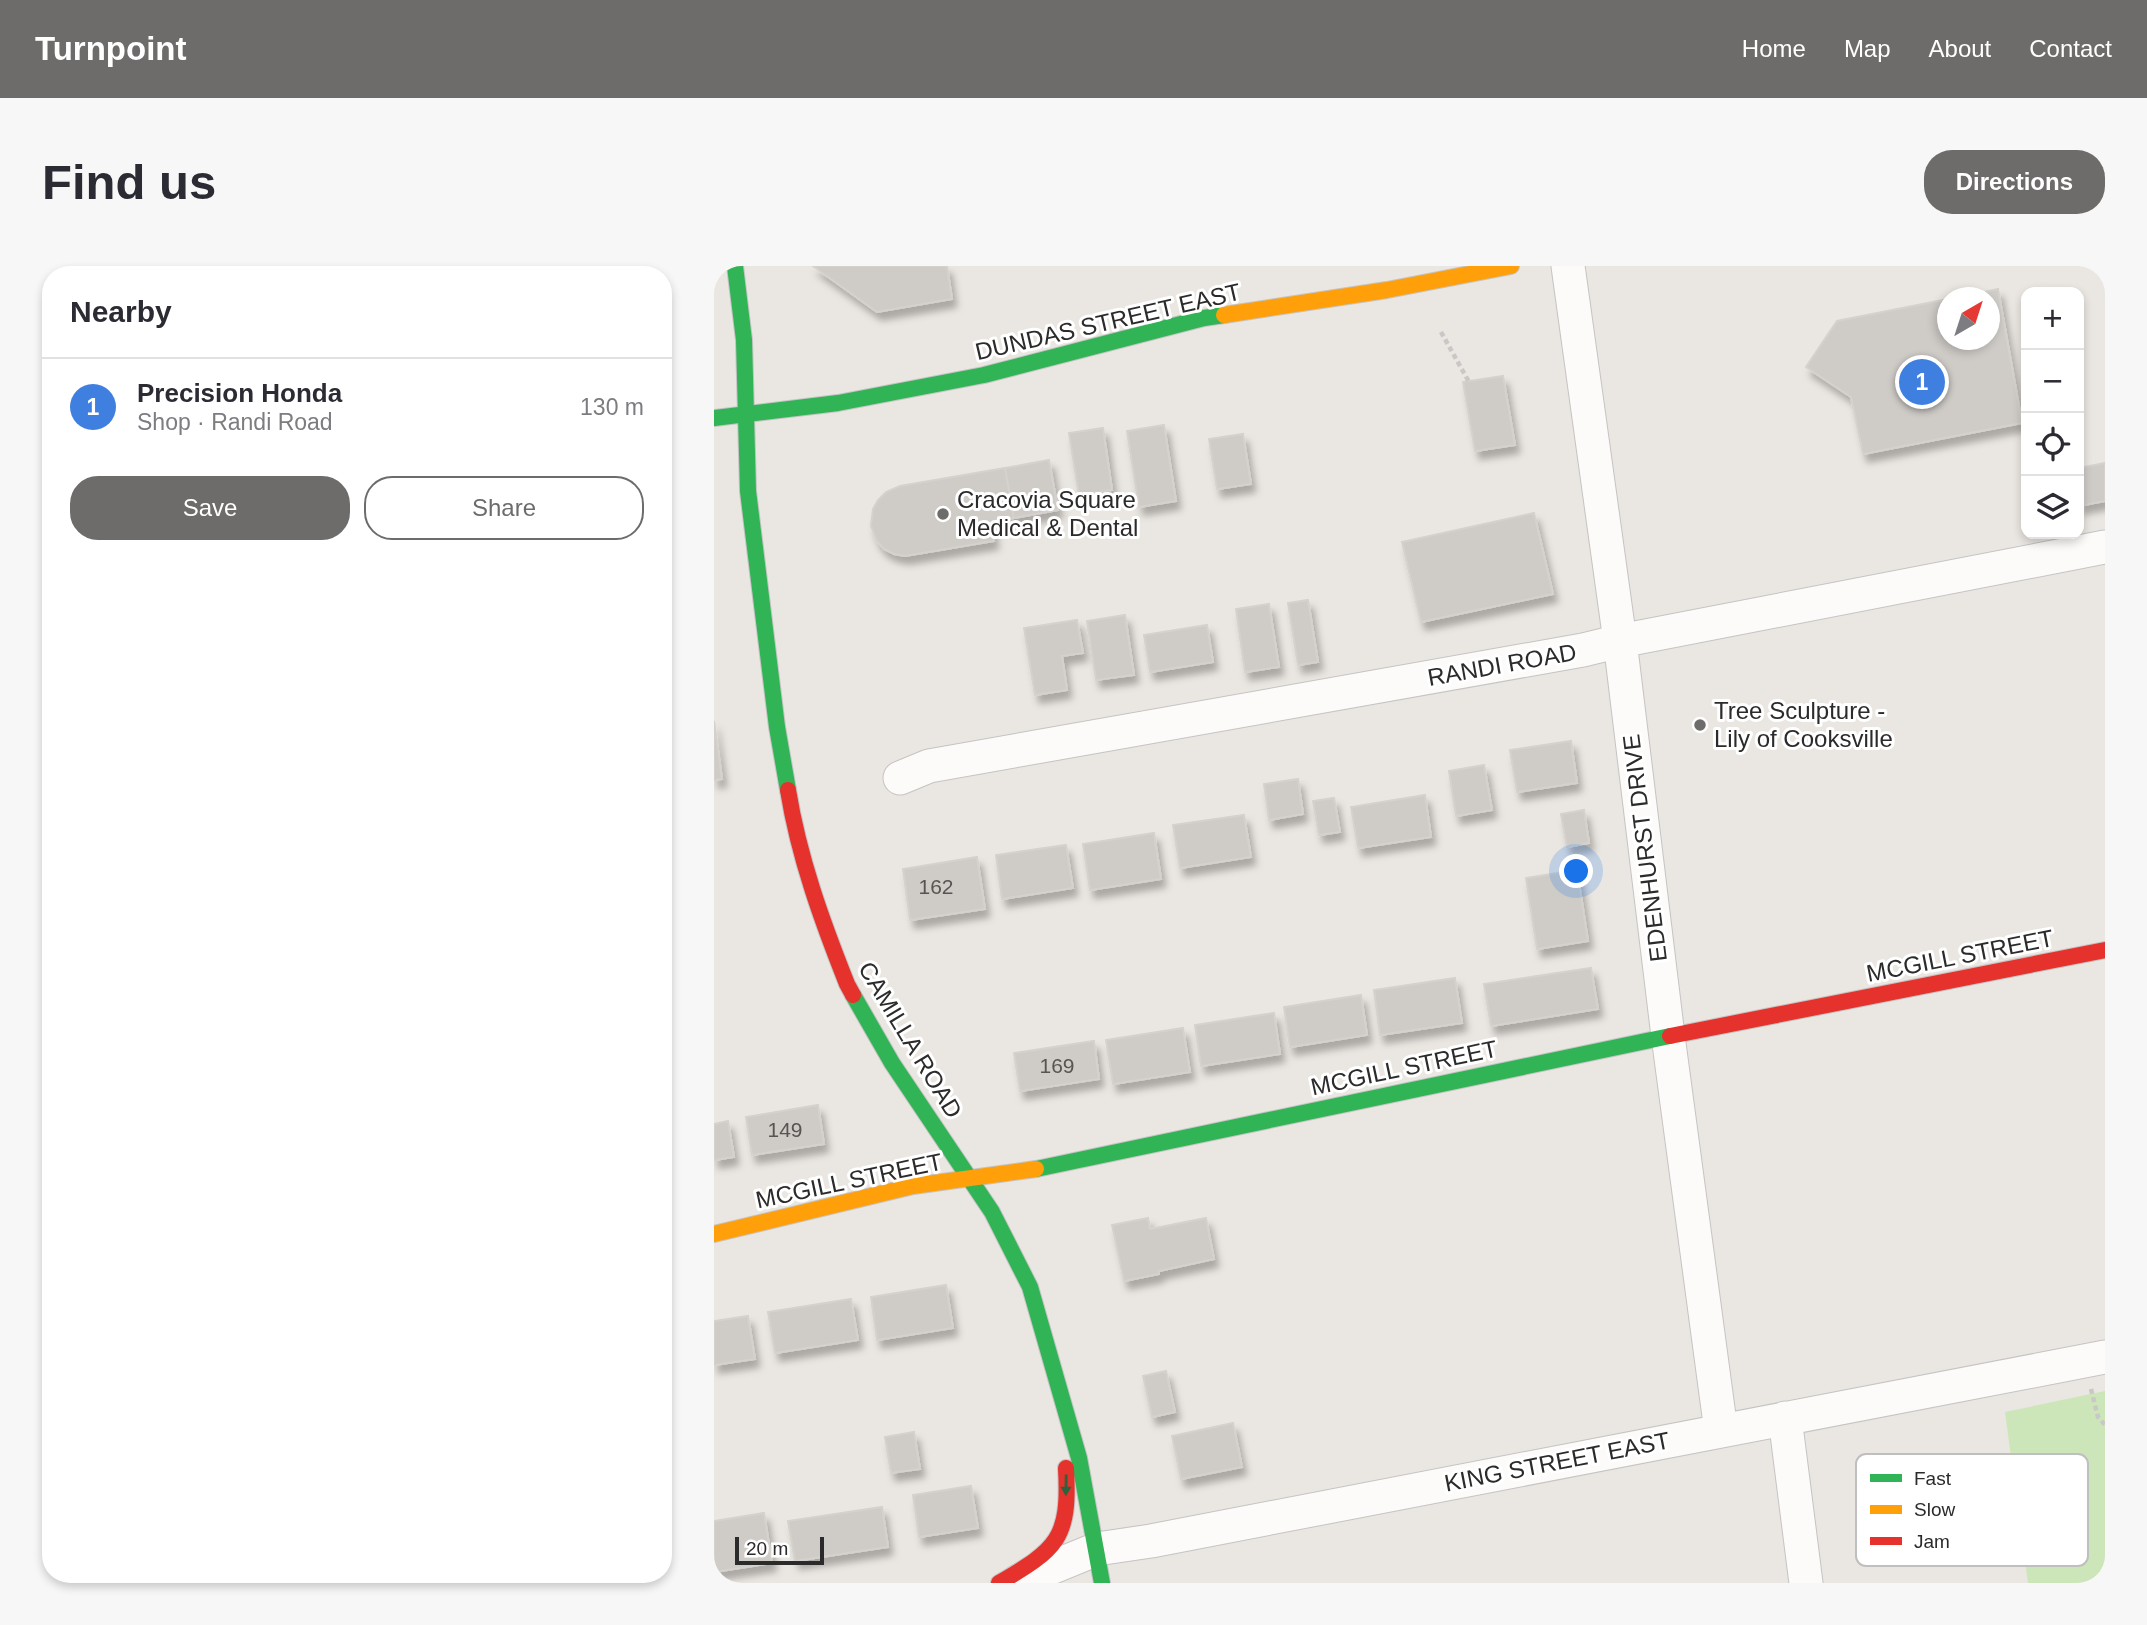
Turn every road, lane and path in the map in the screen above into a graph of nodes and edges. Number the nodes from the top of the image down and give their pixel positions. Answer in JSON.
{"nodes":[{"id":1,"x":735,"y":266,"type":"edge"},
{"id":2,"x":1511,"y":266,"type":"edge"},
{"id":3,"x":1568,"y":266,"type":"edge"},
{"id":4,"x":1441,"y":332,"type":"dead end"},
{"id":5,"x":1469,"y":382,"type":"dead end"},
{"id":6,"x":746,"y":414,"type":"junction"},
{"id":7,"x":714,"y":418,"type":"edge"},
{"id":8,"x":2105,"y":547,"type":"edge"},
{"id":9,"x":1620,"y":641,"type":"junction"},
{"id":10,"x":900,"y":778,"type":"dead end"},
{"id":11,"x":2105,"y":950,"type":"edge"},
{"id":12,"x":1668,"y":1036,"type":"junction"},
{"id":13,"x":971,"y":1179,"type":"junction"},
{"id":14,"x":714,"y":1234,"type":"edge"},
{"id":15,"x":2105,"y":1357,"type":"edge"},
{"id":16,"x":1055,"y":1369,"type":"junction"},
{"id":17,"x":1785,"y":1418,"type":"junction"},
{"id":18,"x":1721,"y":1431,"type":"junction"},
{"id":19,"x":1097,"y":1549,"type":"junction"},
{"id":20,"x":999,"y":1583,"type":"edge"},
{"id":21,"x":1013,"y":1583,"type":"edge"},
{"id":22,"x":1102,"y":1583,"type":"edge"},
{"id":23,"x":1806,"y":1583,"type":"edge"}],
"edges":[{"from":1,"to":6,"type":"street","name":"CAMILLA ROAD"},
{"from":2,"to":6,"type":"street","name":"DUNDAS STREET EAST"},
{"from":3,"to":9,"type":"street","name":"EDENHURST DRIVE"},
{"from":4,"to":5,"type":"path"},
{"from":6,"to":7,"type":"street","name":"DUNDAS STREET EAST"},
{"from":6,"to":13,"type":"street","name":"CAMILLA ROAD"},
{"from":8,"to":9,"type":"street","name":"RANDI ROAD"},
{"from":9,"to":10,"type":"street","name":"RANDI ROAD"},
{"from":9,"to":12,"type":"street","name":"EDENHURST DRIVE"},
{"from":11,"to":12,"type":"street","name":"MCGILL STREET"},
{"from":12,"to":13,"type":"street","name":"MCGILL STREET"},
{"from":12,"to":18,"type":"street","name":"EDENHURST DRIVE"},
{"from":13,"to":14,"type":"street","name":"MCGILL STREET"},
{"from":13,"to":16,"type":"street","name":"CAMILLA ROAD"},
{"from":15,"to":17,"type":"street","name":"KING STREET EAST"},
{"from":16,"to":19,"type":"street","name":"CAMILLA ROAD"},
{"from":16,"to":20,"type":"street","one_way":true},
{"from":17,"to":18,"type":"street","name":"KING STREET EAST"},
{"from":17,"to":23,"type":"street"},
{"from":18,"to":19,"type":"street","name":"KING STREET EAST"},
{"from":19,"to":21,"type":"street","name":"KING STREET EAST"},
{"from":19,"to":22,"type":"street","name":"CAMILLA ROAD"}]}
